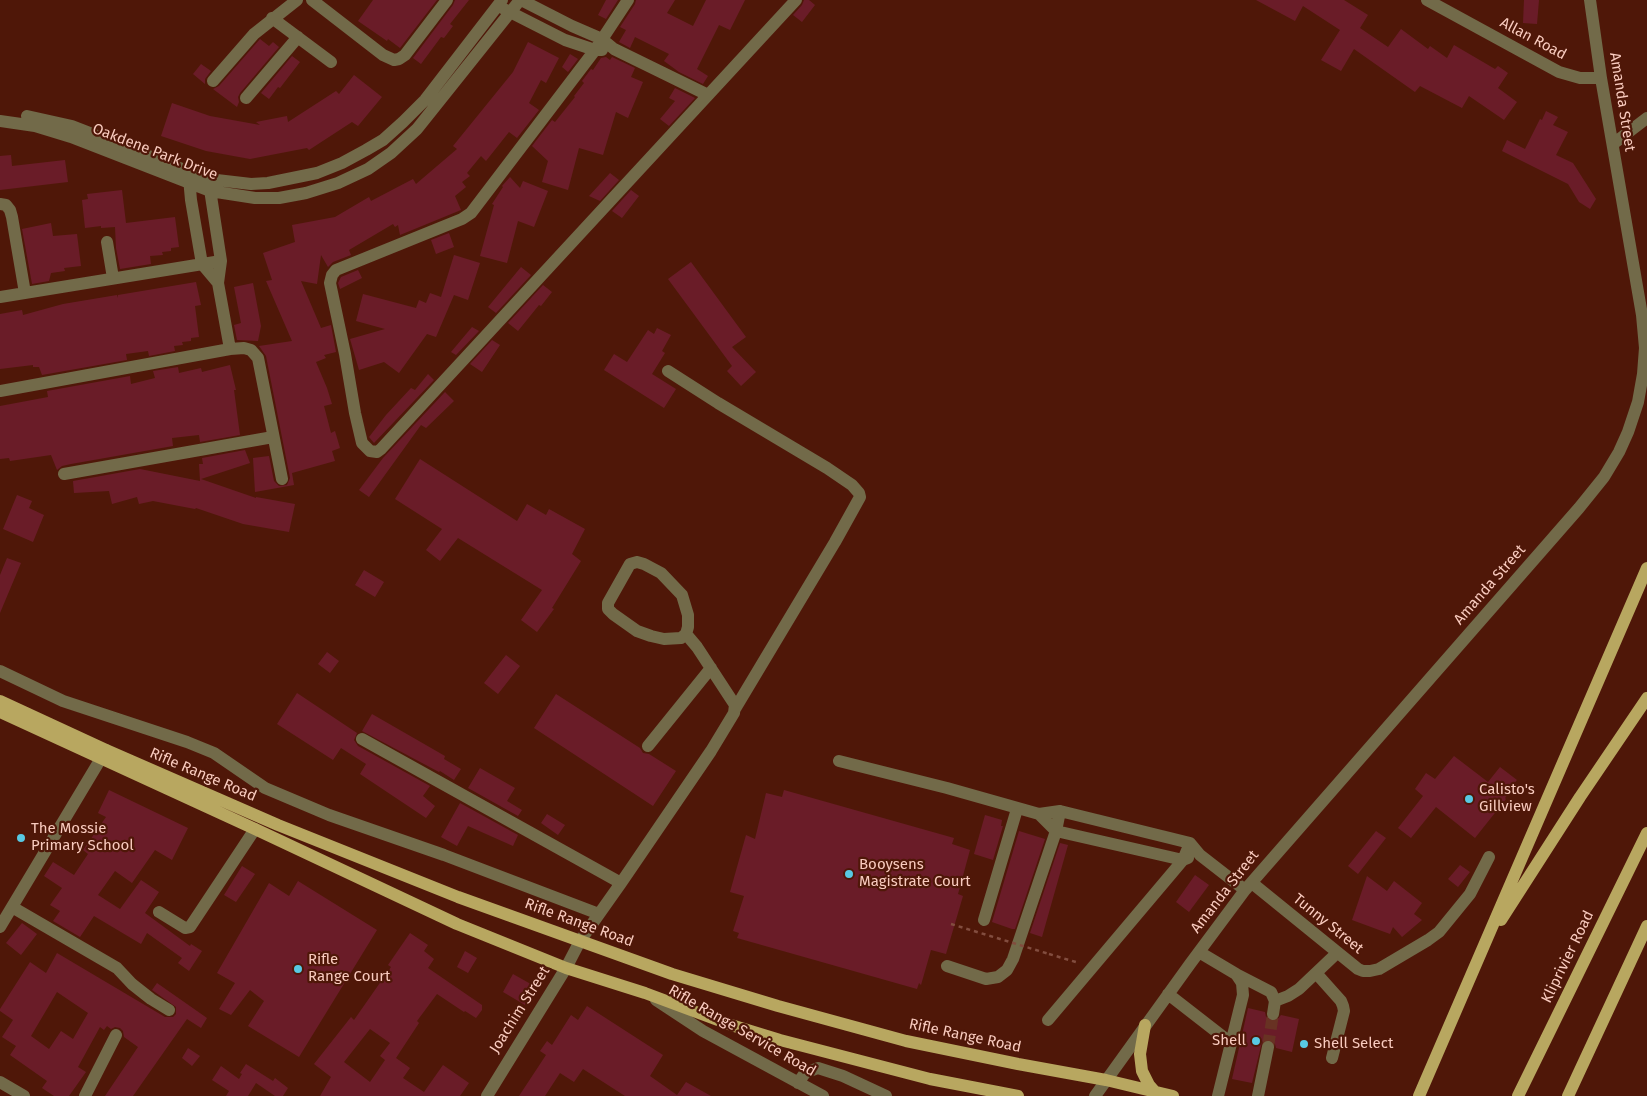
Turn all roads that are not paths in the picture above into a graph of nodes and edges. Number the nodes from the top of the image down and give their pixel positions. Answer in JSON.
{"nodes":[{"id":1,"x":296,"y":0,"type":"edge"},
{"id":2,"x":312,"y":0,"type":"edge"},
{"id":3,"x":447,"y":0,"type":"edge"},
{"id":4,"x":520,"y":0,"type":"edge"},
{"id":5,"x":628,"y":0,"type":"edge"},
{"id":6,"x":796,"y":0,"type":"edge"},
{"id":7,"x":1428,"y":0,"type":"edge"},
{"id":8,"x":1590,"y":0,"type":"edge"},
{"id":9,"x":500,"y":3,"type":"edge"},
{"id":10,"x":510,"y":13,"type":"junction"},
{"id":11,"x":272,"y":18,"type":"junction"},
{"id":12,"x":298,"y":37,"type":"junction"},
{"id":13,"x":602,"y":39,"type":"junction"},
{"id":14,"x":614,"y":49,"type":"junction"},
{"id":15,"x":595,"y":50,"type":"junction"},
{"id":16,"x":331,"y":62,"type":"dead end"},
{"id":17,"x":1602,"y":78,"type":"junction"},
{"id":18,"x":213,"y":81,"type":"dead end"},
{"id":19,"x":708,"y":95,"type":"junction"},
{"id":20,"x":246,"y":98,"type":"dead end"},
{"id":21,"x":0,"y":113,"type":"edge"},
{"id":22,"x":1647,"y":118,"type":"edge"},
{"id":23,"x":0,"y":121,"type":"edge"},
{"id":24,"x":1613,"y":144,"type":"junction"},
{"id":25,"x":189,"y":178,"type":"junction"},
{"id":26,"x":209,"y":185,"type":"junction"},
{"id":27,"x":0,"y":204,"type":"edge"},
{"id":28,"x":107,"y":242,"type":"dead end"},
{"id":29,"x":221,"y":261,"type":"junction"},
{"id":30,"x":202,"y":264,"type":"junction"},
{"id":31,"x":112,"y":278,"type":"junction"},
{"id":32,"x":218,"y":284,"type":"junction"},
{"id":33,"x":25,"y":293,"type":"junction"},
{"id":34,"x":0,"y":297,"type":"edge"},
{"id":35,"x":230,"y":349,"type":"junction"},
{"id":36,"x":668,"y":371,"type":"dead end"},
{"id":37,"x":0,"y":391,"type":"edge"},
{"id":38,"x":274,"y":437,"type":"junction"},
{"id":39,"x":64,"y":474,"type":"dead end"},
{"id":40,"x":282,"y":479,"type":"dead end"},
{"id":41,"x":1647,"y":568,"type":"edge"},
{"id":42,"x":686,"y":634,"type":"junction"},
{"id":43,"x":711,"y":668,"type":"junction"},
{"id":44,"x":0,"y":671,"type":"edge"},
{"id":45,"x":1647,"y":698,"type":"edge"},
{"id":46,"x":0,"y":701,"type":"edge"},
{"id":47,"x":735,"y":709,"type":"junction"},
{"id":48,"x":0,"y":712,"type":"edge"},
{"id":49,"x":362,"y":739,"type":"dead end"},
{"id":50,"x":648,"y":746,"type":"dead end"},
{"id":51,"x":104,"y":755,"type":"junction"},
{"id":52,"x":839,"y":761,"type":"dead end"},
{"id":53,"x":1017,"y":809,"type":"junction"},
{"id":54,"x":1060,"y":811,"type":"junction"},
{"id":55,"x":1038,"y":814,"type":"junction"},
{"id":56,"x":255,"y":829,"type":"junction"},
{"id":57,"x":1056,"y":831,"type":"junction"},
{"id":58,"x":1647,"y":833,"type":"edge"},
{"id":59,"x":1190,"y":843,"type":"junction"},
{"id":60,"x":1200,"y":855,"type":"junction"},
{"id":61,"x":1489,"y":857,"type":"dead end"},
{"id":62,"x":1183,"y":860,"type":"junction"},
{"id":63,"x":621,"y":884,"type":"junction"},
{"id":64,"x":1249,"y":886,"type":"junction"},
{"id":65,"x":12,"y":907,"type":"junction"},
{"id":66,"x":158,"y":912,"type":"dead end"},
{"id":67,"x":599,"y":914,"type":"junction"},
{"id":68,"x":984,"y":920,"type":"dead end"},
{"id":69,"x":1647,"y":926,"type":"edge"},
{"id":70,"x":0,"y":927,"type":"edge"},
{"id":71,"x":580,"y":941,"type":"junction"},
{"id":72,"x":1486,"y":943,"type":"junction"},
{"id":73,"x":1199,"y":952,"type":"junction"},
{"id":74,"x":1337,"y":953,"type":"junction"},
{"id":75,"x":947,"y":966,"type":"dead end"},
{"id":76,"x":566,"y":968,"type":"junction"},
{"id":77,"x":1316,"y":973,"type":"junction"},
{"id":78,"x":1236,"y":974,"type":"junction"},
{"id":79,"x":645,"y":993,"type":"junction"},
{"id":80,"x":1168,"y":994,"type":"junction"},
{"id":81,"x":169,"y":1010,"type":"dead end"},
{"id":82,"x":1048,"y":1020,"type":"dead end"},
{"id":83,"x":1145,"y":1025,"type":"junction"},
{"id":84,"x":116,"y":1035,"type":"dead end"},
{"id":85,"x":1231,"y":1043,"type":"junction"},
{"id":86,"x":1268,"y":1046,"type":"tunnel mouth"},
{"id":87,"x":1332,"y":1058,"type":"dead end"},
{"id":88,"x":1106,"y":1080,"type":"junction"},
{"id":89,"x":0,"y":1082,"type":"edge"},
{"id":90,"x":798,"y":1082,"type":"junction"},
{"id":91,"x":1156,"y":1092,"type":"junction"},
{"id":92,"x":819,"y":1095,"type":"edge"},
{"id":93,"x":24,"y":1096,"type":"edge"},
{"id":94,"x":85,"y":1096,"type":"edge"},
{"id":95,"x":487,"y":1096,"type":"edge"},
{"id":96,"x":886,"y":1096,"type":"edge"},
{"id":97,"x":1018,"y":1096,"type":"edge"},
{"id":98,"x":1095,"y":1096,"type":"edge"},
{"id":99,"x":1172,"y":1096,"type":"edge"},
{"id":100,"x":1218,"y":1096,"type":"edge"},
{"id":101,"x":1258,"y":1096,"type":"edge"},
{"id":102,"x":1419,"y":1096,"type":"edge"},
{"id":103,"x":1518,"y":1096,"type":"edge"},
{"id":104,"x":1568,"y":1096,"type":"edge"}],
"edges":[{"from":1,"to":11,"type":"street"},
{"from":2,"to":3,"type":"street"},
{"from":4,"to":10,"type":"street","name":"Oakdene Park Drive"},
{"from":4,"to":13,"type":"street"},
{"from":5,"to":13,"type":"street"},
{"from":6,"to":19,"type":"street"},
{"from":7,"to":17,"type":"street","name":"Allan Road"},
{"from":8,"to":17,"type":"street","name":"Amanda Street"},
{"from":9,"to":10,"type":"street"},
{"from":9,"to":26,"type":"street","name":"Oakdene Park Drive"},
{"from":10,"to":15,"type":"street"},
{"from":10,"to":26,"type":"street","name":"Oakdene Park Drive"},
{"from":11,"to":12,"type":"street"},
{"from":11,"to":18,"type":"street"},
{"from":12,"to":16,"type":"street"},
{"from":12,"to":20,"type":"street"},
{"from":13,"to":14,"type":"street"},
{"from":13,"to":15,"type":"street"},
{"from":14,"to":15,"type":"street"},
{"from":14,"to":19,"type":"street"},
{"from":15,"to":19,"type":"street"},
{"from":17,"to":24,"type":"street","name":"Amanda Street"},
{"from":21,"to":25,"type":"street","name":"Oakdene Park Drive"},
{"from":22,"to":24,"type":"street"},
{"from":23,"to":25,"type":"street","name":"Oakdene Park Drive"},
{"from":24,"to":64,"type":"street","name":"Amanda Street"},
{"from":25,"to":26,"type":"street","name":"Oakdene Park Drive"},
{"from":25,"to":30,"type":"street"},
{"from":26,"to":29,"type":"street"},
{"from":27,"to":33,"type":"street"},
{"from":28,"to":31,"type":"street"},
{"from":29,"to":30,"type":"street"},
{"from":29,"to":32,"type":"street"},
{"from":30,"to":31,"type":"street"},
{"from":30,"to":32,"type":"street"},
{"from":31,"to":33,"type":"street"},
{"from":32,"to":35,"type":"street"},
{"from":33,"to":34,"type":"street"},
{"from":35,"to":37,"type":"street"},
{"from":35,"to":38,"type":"street"},
{"from":36,"to":47,"type":"street","name":"Joachim Street"},
{"from":38,"to":39,"type":"street"},
{"from":38,"to":40,"type":"street"},
{"from":41,"to":72,"type":"main road"},
{"from":42,"to":42,"type":"street"},
{"from":42,"to":43,"type":"street"},
{"from":43,"to":47,"type":"street"},
{"from":43,"to":50,"type":"street"},
{"from":44,"to":67,"type":"street"},
{"from":45,"to":72,"type":"main road"},
{"from":46,"to":51,"type":"main road","name":"Rifle Range Road"},
{"from":47,"to":63,"type":"street","name":"Joachim Street"},
{"from":48,"to":51,"type":"main road","name":"Rifle Range Road"},
{"from":49,"to":63,"type":"street"},
{"from":51,"to":56,"type":"main road","name":"Rifle Range Road"},
{"from":51,"to":65,"type":"street"},
{"from":51,"to":71,"type":"main road","name":"Rifle Range Road"},
{"from":52,"to":53,"type":"street"},
{"from":53,"to":55,"type":"street"},
{"from":53,"to":68,"type":"street"},
{"from":54,"to":55,"type":"street"},
{"from":54,"to":57,"type":"street"},
{"from":54,"to":59,"type":"street"},
{"from":55,"to":57,"type":"street"},
{"from":56,"to":66,"type":"street"},
{"from":56,"to":76,"type":"main road","name":"Rifle Range Road"},
{"from":57,"to":62,"type":"street"},
{"from":57,"to":75,"type":"street"},
{"from":58,"to":103,"type":"main road","name":"Kliprivier Road"},
{"from":59,"to":60,"type":"street","name":"Tunny Street"},
{"from":59,"to":62,"type":"street"},
{"from":60,"to":62,"type":"street"},
{"from":60,"to":64,"type":"street","name":"Tunny Street"},
{"from":61,"to":74,"type":"street","name":"Tunny Street"},
{"from":62,"to":82,"type":"street"},
{"from":63,"to":67,"type":"street","name":"Joachim Street"},
{"from":64,"to":73,"type":"street","name":"Amanda Street"},
{"from":64,"to":74,"type":"street","name":"Tunny Street"},
{"from":65,"to":70,"type":"street"},
{"from":65,"to":81,"type":"street"},
{"from":67,"to":71,"type":"street","name":"Joachim Street"},
{"from":69,"to":104,"type":"main road"},
{"from":71,"to":76,"type":"street","name":"Joachim Street"},
{"from":71,"to":88,"type":"main road","name":"Rifle Range Road"},
{"from":72,"to":102,"type":"main road"},
{"from":73,"to":78,"type":"street"},
{"from":73,"to":80,"type":"street","name":"Amanda Street"},
{"from":74,"to":77,"type":"street"},
{"from":76,"to":79,"type":"main road","name":"Rifle Range Road"},
{"from":76,"to":95,"type":"street","name":"Joachim Street"},
{"from":77,"to":78,"type":"street"},
{"from":77,"to":87,"type":"street"},
{"from":78,"to":85,"type":"street"},
{"from":79,"to":90,"type":"street","name":"Rifle Range Service Road"},
{"from":79,"to":97,"type":"main road","name":"Rifle Range Road"},
{"from":80,"to":83,"type":"street","name":"Amanda Street"},
{"from":80,"to":85,"type":"street"},
{"from":83,"to":88,"type":"street","name":"Amanda Street"},
{"from":83,"to":91,"type":"main road"},
{"from":84,"to":94,"type":"street"},
{"from":85,"to":100,"type":"street"},
{"from":86,"to":101,"type":"street"},
{"from":88,"to":91,"type":"main road","name":"Rifle Range Road"},
{"from":88,"to":98,"type":"street","name":"Amanda Street"},
{"from":89,"to":93,"type":"street"},
{"from":90,"to":92,"type":"street","name":"Rifle Range Service Road"},
{"from":90,"to":96,"type":"street"},
{"from":91,"to":99,"type":"main road","name":"Rifle Range Road"}]}
